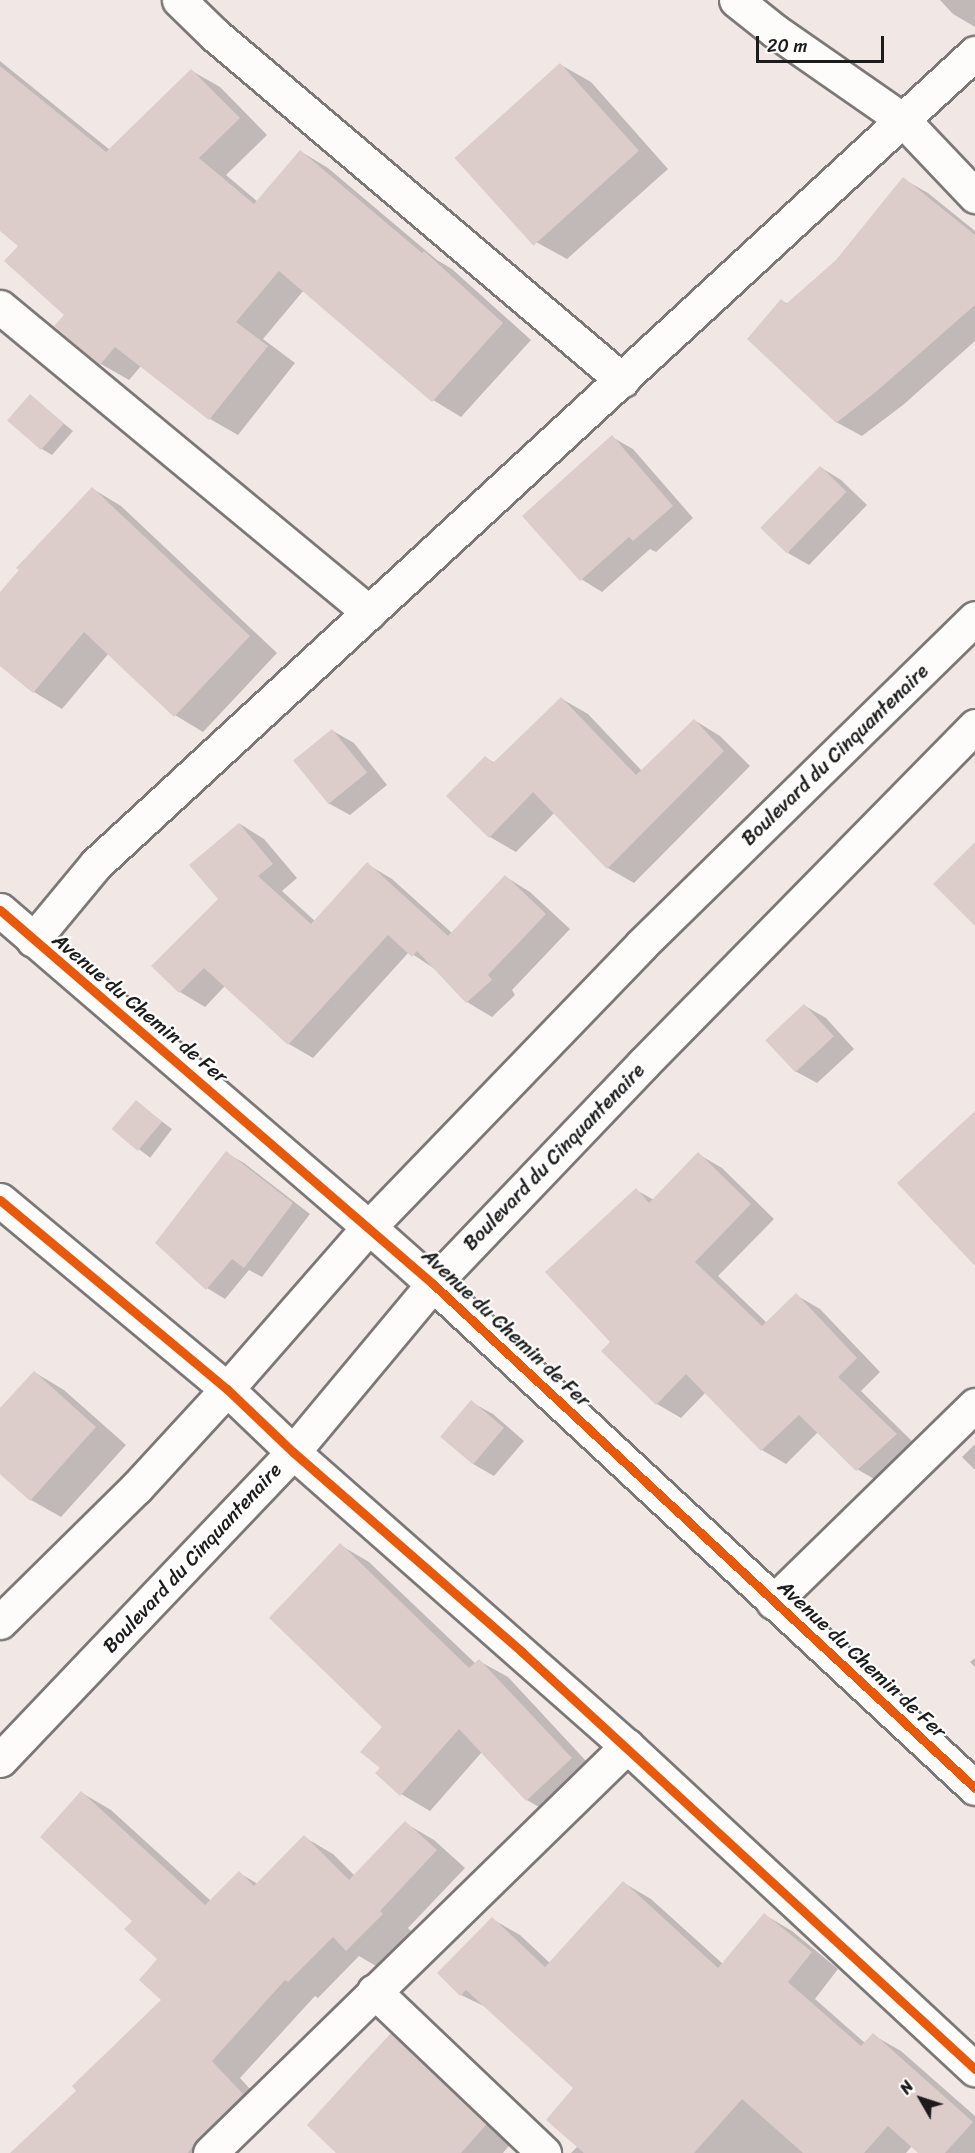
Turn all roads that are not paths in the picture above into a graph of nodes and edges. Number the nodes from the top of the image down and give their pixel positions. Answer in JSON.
{"nodes":[{"id":1,"x":179,"y":0,"type":"edge"},
{"id":2,"x":736,"y":0,"type":"edge"},
{"id":3,"x":975,"y":53,"type":"edge"},
{"id":4,"x":903,"y":120,"type":"junction"},
{"id":5,"x":975,"y":196,"type":"edge"},
{"id":6,"x":0,"y":307,"type":"edge"},
{"id":7,"x":622,"y":380,"type":"junction"},
{"id":8,"x":369,"y":612,"type":"junction"},
{"id":9,"x":975,"y":618,"type":"edge"},
{"id":10,"x":975,"y":726,"type":"edge"},
{"id":11,"x":0,"y":910,"type":"edge"},
{"id":12,"x":33,"y":940,"type":"junction"},
{"id":13,"x":0,"y":1200,"type":"edge"},
{"id":14,"x":369,"y":1227,"type":"junction"},
{"id":15,"x":433,"y":1284,"type":"junction"},
{"id":16,"x":227,"y":1389,"type":"junction"},
{"id":17,"x":975,"y":1405,"type":"edge"},
{"id":18,"x":293,"y":1452,"type":"junction"},
{"id":19,"x":773,"y":1602,"type":"junction"},
{"id":20,"x":0,"y":1622,"type":"edge"},
{"id":21,"x":627,"y":1746,"type":"junction"},
{"id":22,"x":0,"y":1760,"type":"edge"},
{"id":23,"x":975,"y":1788,"type":"edge"},
{"id":24,"x":374,"y":1991,"type":"junction"},
{"id":25,"x":975,"y":2069,"type":"edge"},
{"id":26,"x":210,"y":2153,"type":"edge"},
{"id":27,"x":544,"y":2153,"type":"edge"}],
"edges":[{"from":1,"to":7,"type":"street"},
{"from":2,"to":4,"type":"street"},
{"from":3,"to":4,"type":"street"},
{"from":4,"to":5,"type":"street"},
{"from":4,"to":7,"type":"street"},
{"from":6,"to":8,"type":"street"},
{"from":7,"to":8,"type":"street"},
{"from":8,"to":12,"type":"street"},
{"from":9,"to":14,"type":"street","name":"Boulevard du Cinquantenaire"},
{"from":10,"to":15,"type":"street","name":"Boulevard du Cinquantenaire"},
{"from":11,"to":12,"type":"street","name":"Avenue du Chemin de Fer"},
{"from":12,"to":14,"type":"street","name":"Avenue du Chemin de Fer"},
{"from":13,"to":16,"type":"street"},
{"from":14,"to":15,"type":"street","name":"Avenue du Chemin de Fer"},
{"from":14,"to":16,"type":"street","name":"Boulevard du Cinquantenaire"},
{"from":15,"to":18,"type":"street","name":"Boulevard du Cinquantenaire"},
{"from":15,"to":19,"type":"street","name":"Avenue du Chemin de Fer"},
{"from":16,"to":18,"type":"street"},
{"from":16,"to":20,"type":"street","name":"Boulevard du Cinquantenaire"},
{"from":17,"to":19,"type":"street"},
{"from":18,"to":21,"type":"street"},
{"from":18,"to":22,"type":"street","name":"Boulevard du Cinquantenaire"},
{"from":19,"to":23,"type":"street","name":"Avenue du Chemin de Fer"},
{"from":21,"to":24,"type":"street"},
{"from":21,"to":25,"type":"street"},
{"from":24,"to":26,"type":"street"},
{"from":24,"to":27,"type":"street"}]}
